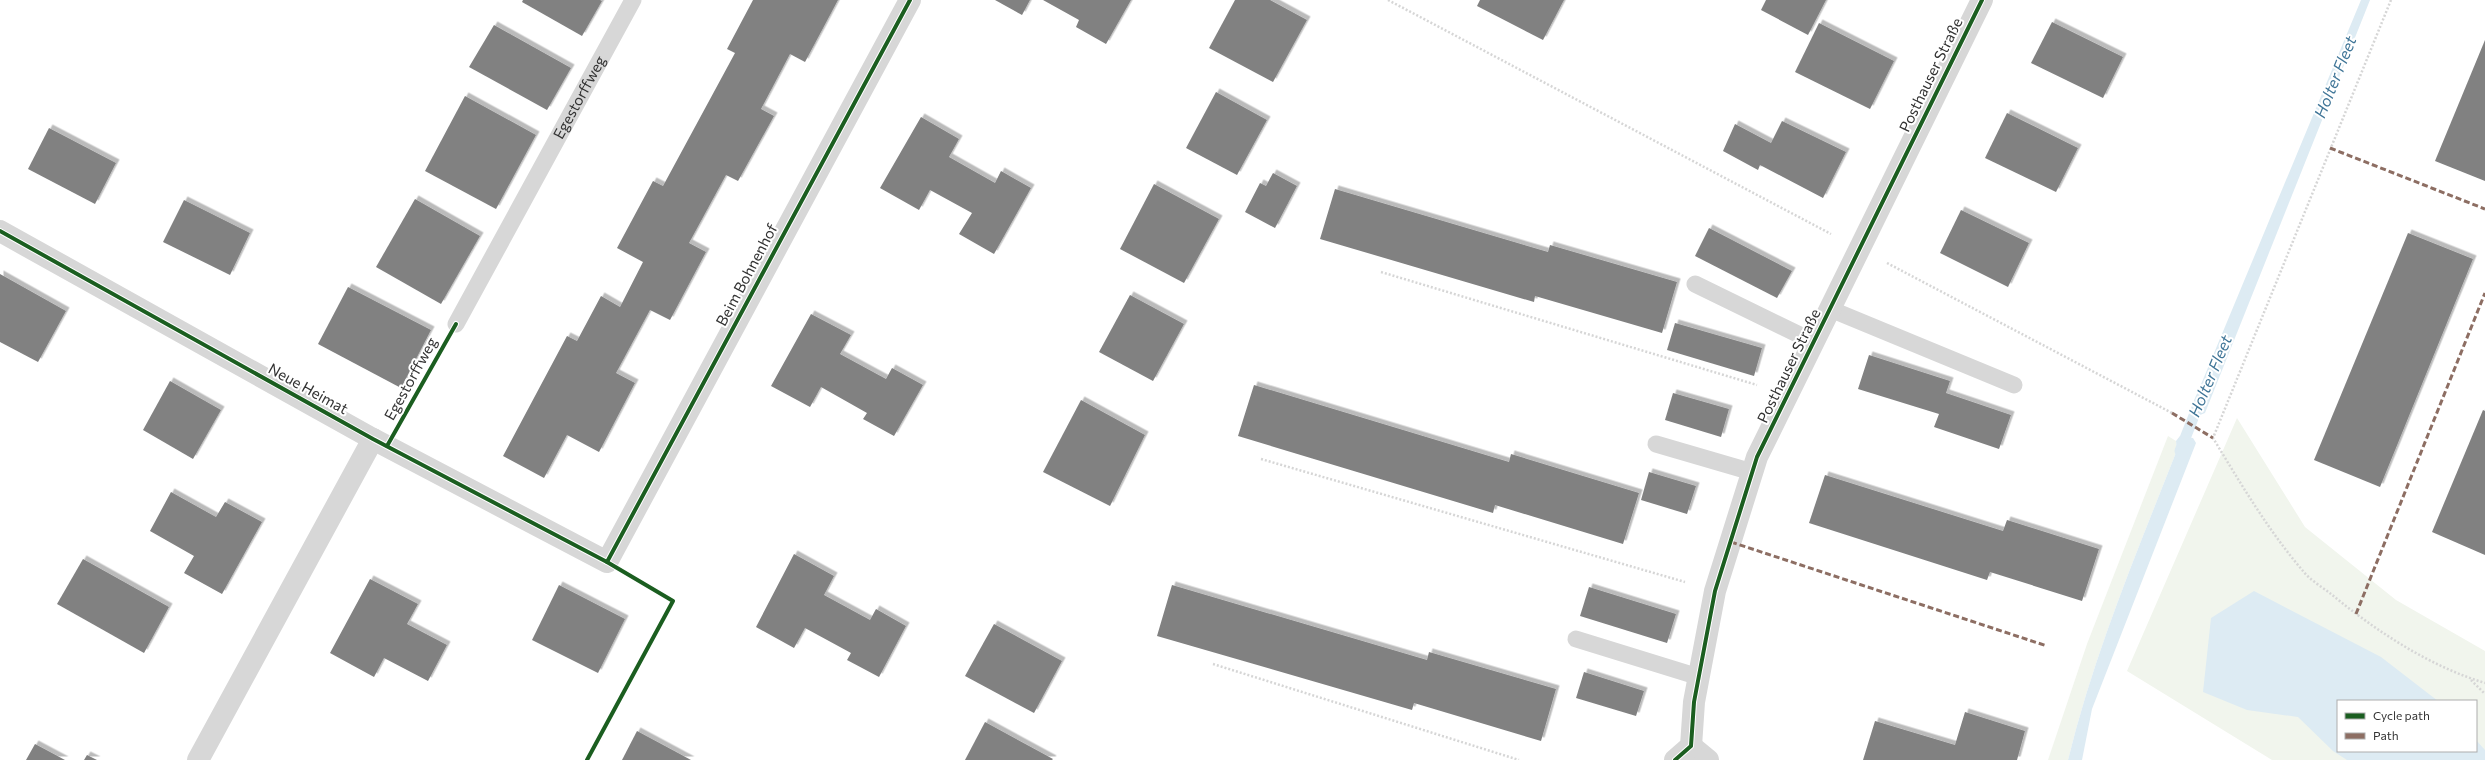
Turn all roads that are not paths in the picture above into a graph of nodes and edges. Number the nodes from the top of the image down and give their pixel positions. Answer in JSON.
{"nodes":[{"id":1,"x":633,"y":0,"type":"edge"},
{"id":2,"x":910,"y":0,"type":"edge"},
{"id":3,"x":1982,"y":0,"type":"edge"},
{"id":4,"x":0,"y":231,"type":"edge"},
{"id":5,"x":1695,"y":284,"type":"dead end"},
{"id":6,"x":1830,"y":309,"type":"junction"},
{"id":7,"x":456,"y":324,"type":"dead end"},
{"id":8,"x":1814,"y":342,"type":"junction"},
{"id":9,"x":2014,"y":385,"type":"dead end"},
{"id":10,"x":373,"y":439,"type":"junction"},
{"id":11,"x":1656,"y":444,"type":"dead end"},
{"id":12,"x":1752,"y":472,"type":"junction"},
{"id":13,"x":607,"y":562,"type":"joint"},
{"id":14,"x":1576,"y":639,"type":"dead end"},
{"id":15,"x":1699,"y":677,"type":"junction"},
{"id":16,"x":1683,"y":753,"type":"edge"},
{"id":17,"x":198,"y":760,"type":"edge"},
{"id":18,"x":1708,"y":760,"type":"edge"}],
"edges":[{"from":1,"to":7,"type":"lane","name":"Egestorffweg"},
{"from":2,"to":13,"type":"street","name":"Beim Bohnenhof"},
{"from":3,"to":6,"type":"street","name":"Posthauser Straße"},
{"from":4,"to":10,"type":"street","name":"Neue Heimat"},
{"from":5,"to":8,"type":"lane"},
{"from":6,"to":8,"type":"street","name":"Posthauser Straße"},
{"from":6,"to":9,"type":"lane"},
{"from":8,"to":12,"type":"street","name":"Posthauser Straße"},
{"from":10,"to":13,"type":"street","name":"Neue Heimat"},
{"from":10,"to":17,"type":"street"},
{"from":11,"to":12,"type":"lane"},
{"from":12,"to":15,"type":"street","name":"Posthauser Straße"},
{"from":14,"to":15,"type":"lane"},
{"from":15,"to":16,"type":"street","name":"Posthauser Straße"},
{"from":16,"to":18,"type":"street"}]}
